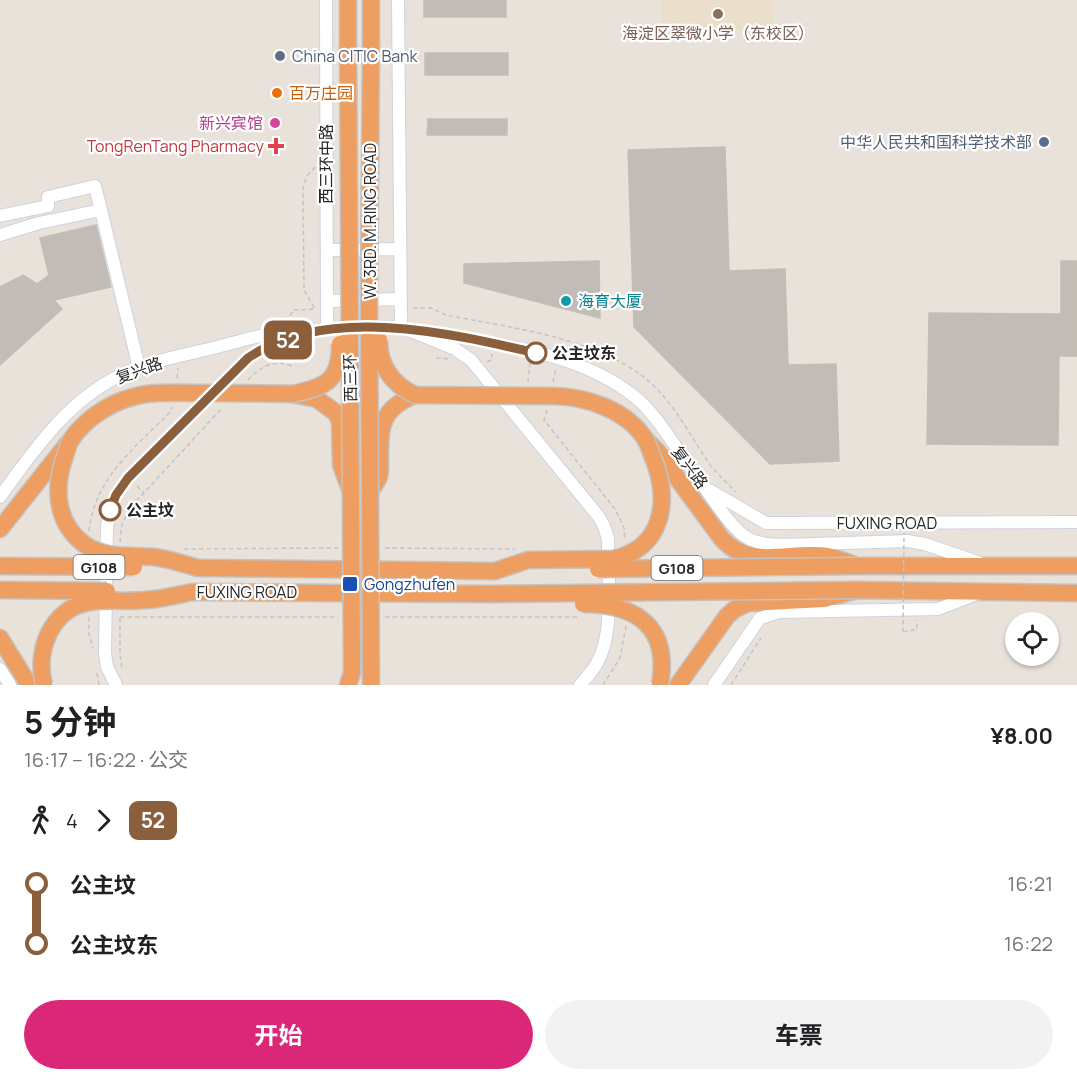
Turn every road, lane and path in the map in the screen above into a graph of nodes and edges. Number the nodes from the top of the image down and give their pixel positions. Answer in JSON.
{"nodes":[{"id":1,"x":326,"y":0,"type":"edge"},
{"id":2,"x":348,"y":0,"type":"edge"},
{"id":3,"x":371,"y":0,"type":"edge"},
{"id":4,"x":398,"y":0,"type":"edge"},
{"id":5,"x":326,"y":153,"type":"junction"},
{"id":6,"x":101,"y":210,"type":"junction"},
{"id":7,"x":0,"y":216,"type":"edge"},
{"id":8,"x":0,"y":235,"type":"edge"},
{"id":9,"x":400,"y":249,"type":"junction"},
{"id":10,"x":327,"y":250,"type":"junction"},
{"id":11,"x":401,"y":299,"type":"junction"},
{"id":12,"x":327,"y":301,"type":"junction"},
{"id":13,"x":369,"y":302,"type":"junction"},
{"id":14,"x":350,"y":303,"type":"junction"},
{"id":15,"x":315,"y":309,"type":"dead end"},
{"id":16,"x":401,"y":327,"type":"junction"},
{"id":17,"x":327,"y":328,"type":"junction"},
{"id":18,"x":536,"y":334,"type":"dead end"},
{"id":19,"x":436,"y":358,"type":"dead end"},
{"id":20,"x":451,"y":359,"type":"dead end"},
{"id":21,"x":292,"y":366,"type":"dead end"},
{"id":22,"x":139,"y":368,"type":"junction"},
{"id":23,"x":249,"y":379,"type":"dead end"},
{"id":24,"x":292,"y":394,"type":"junction"},
{"id":25,"x":415,"y":395,"type":"junction"},
{"id":26,"x":224,"y":405,"type":"dead end"},
{"id":27,"x":645,"y":439,"type":"junction"},
{"id":28,"x":70,"y":442,"type":"junction"},
{"id":29,"x":707,"y":488,"type":"junction"},
{"id":30,"x":370,"y":491,"type":"junction"},
{"id":31,"x":736,"y":493,"type":"dead end"},
{"id":32,"x":351,"y":494,"type":"junction"},
{"id":33,"x":0,"y":497,"type":"edge"},
{"id":34,"x":1077,"y":522,"type":"edge"},
{"id":35,"x":0,"y":529,"type":"edge"},
{"id":36,"x":904,"y":532,"type":"dead end"},
{"id":37,"x":343,"y":548,"type":"dead end"},
{"id":38,"x":378,"y":548,"type":"dead end"},
{"id":39,"x":120,"y":549,"type":"dead end"},
{"id":40,"x":174,"y":549,"type":"dead end"},
{"id":41,"x":521,"y":549,"type":"dead end"},
{"id":42,"x":0,"y":566,"type":"edge"},
{"id":43,"x":858,"y":566,"type":"junction"},
{"id":44,"x":986,"y":566,"type":"junction"},
{"id":45,"x":1077,"y":566,"type":"edge"},
{"id":46,"x":198,"y":568,"type":"junction"},
{"id":47,"x":495,"y":571,"type":"junction"},
{"id":48,"x":0,"y":590,"type":"edge"},
{"id":49,"x":857,"y":591,"type":"junction"},
{"id":50,"x":192,"y":592,"type":"junction"},
{"id":51,"x":982,"y":592,"type":"junction"},
{"id":52,"x":1077,"y":593,"type":"edge"},
{"id":53,"x":494,"y":594,"type":"junction"},
{"id":54,"x":917,"y":610,"type":"junction"},
{"id":55,"x":342,"y":617,"type":"dead end"},
{"id":56,"x":376,"y":617,"type":"dead end"},
{"id":57,"x":580,"y":617,"type":"dead end"},
{"id":58,"x":0,"y":638,"type":"edge"},
{"id":59,"x":761,"y":638,"type":"dead end"},
{"id":60,"x":0,"y":669,"type":"edge"},
{"id":61,"x":123,"y":674,"type":"dead end"},
{"id":62,"x":350,"y":681,"type":"edge"},
{"id":63,"x":374,"y":681,"type":"edge"},
{"id":64,"x":10,"y":685,"type":"edge"},
{"id":65,"x":29,"y":685,"type":"edge"},
{"id":66,"x":44,"y":685,"type":"edge"},
{"id":67,"x":116,"y":685,"type":"edge"},
{"id":68,"x":579,"y":685,"type":"edge"},
{"id":69,"x":660,"y":685,"type":"edge"},
{"id":70,"x":678,"y":685,"type":"edge"},
{"id":71,"x":714,"y":685,"type":"edge"},
{"id":72,"x":731,"y":685,"type":"edge"}],
"edges":[{"from":1,"to":5,"type":"street","name":"西三环中路"},
{"from":2,"to":14,"type":"highway","name":"西三环","bridge":true},
{"from":3,"to":13,"type":"highway","name":"W. 3RD. M.RING ROAD","bridge":true},
{"from":4,"to":9,"type":"street"},
{"from":5,"to":10,"type":"street","name":"西三环中路"},
{"from":5,"to":15,"type":"path"},
{"from":6,"to":7,"type":"street"},
{"from":6,"to":8,"type":"street"},
{"from":6,"to":22,"type":"street"},
{"from":9,"to":10,"type":"street"},
{"from":9,"to":11,"type":"street"},
{"from":10,"to":12,"type":"street","name":"西三环中路"},
{"from":11,"to":12,"type":"street"},
{"from":11,"to":16,"type":"street"},
{"from":12,"to":17,"type":"street","name":"西三环中路"},
{"from":13,"to":25,"type":"highway","bridge":true},
{"from":13,"to":30,"type":"highway","name":"W. 3RD. M.RING ROAD","bridge":true},
{"from":14,"to":24,"type":"highway","bridge":true},
{"from":14,"to":32,"type":"highway","name":"西三环","bridge":true},
{"from":16,"to":17,"type":"street","name":"复兴路"},
{"from":16,"to":29,"type":"street","name":"复兴路"},
{"from":16,"to":68,"type":"street"},
{"from":17,"to":22,"type":"street","name":"复兴路"},
{"from":17,"to":67,"type":"street"},
{"from":18,"to":31,"type":"path"},
{"from":19,"to":20,"type":"path"},
{"from":21,"to":23,"type":"path"},
{"from":22,"to":33,"type":"street","name":"复兴路"},
{"from":24,"to":28,"type":"highway","bridge":true},
{"from":24,"to":32,"type":"highway","bridge":true},
{"from":25,"to":27,"type":"highway","bridge":true},
{"from":25,"to":30,"type":"highway"},
{"from":26,"to":39,"type":"path"},
{"from":27,"to":43,"type":"highway","bridge":true},
{"from":27,"to":47,"type":"highway","bridge":true},
{"from":28,"to":35,"type":"highway"},
{"from":28,"to":46,"type":"highway","bridge":true},
{"from":29,"to":34,"type":"street","name":"FUXING ROAD"},
{"from":29,"to":44,"type":"street","name":"复兴路"},
{"from":30,"to":63,"type":"highway","name":"W. 3RD. M.RING ROAD","bridge":true},
{"from":32,"to":62,"type":"highway","name":"西三环","bridge":true},
{"from":36,"to":54,"type":"path","bridge":true},
{"from":37,"to":40,"type":"path"},
{"from":38,"to":41,"type":"path"},
{"from":42,"to":46,"type":"highway","number":"G108","bridge":true},
{"from":43,"to":44,"type":"highway","number":"G108"},
{"from":43,"to":47,"type":"highway","number":"G108","bridge":true},
{"from":44,"to":45,"type":"highway","number":"G108"},
{"from":46,"to":47,"type":"highway","name":"FUXING ROAD","number":"G108"},
{"from":48,"to":50,"type":"highway","name":"FUXING ROAD","number":"G108","bridge":true},
{"from":49,"to":51,"type":"highway","number":"G108"},
{"from":49,"to":53,"type":"highway","number":"G108","bridge":true},
{"from":49,"to":70,"type":"highway","bridge":true},
{"from":50,"to":53,"type":"highway","name":"FUXING ROAD","number":"G108"},
{"from":50,"to":66,"type":"highway","bridge":true},
{"from":51,"to":52,"type":"highway","number":"G108"},
{"from":51,"to":54,"type":"street"},
{"from":53,"to":69,"type":"highway","bridge":true},
{"from":54,"to":71,"type":"street"},
{"from":55,"to":61,"type":"path"},
{"from":56,"to":57,"type":"path"},
{"from":58,"to":65,"type":"highway"},
{"from":59,"to":72,"type":"path"},
{"from":60,"to":64,"type":"street"}]}
